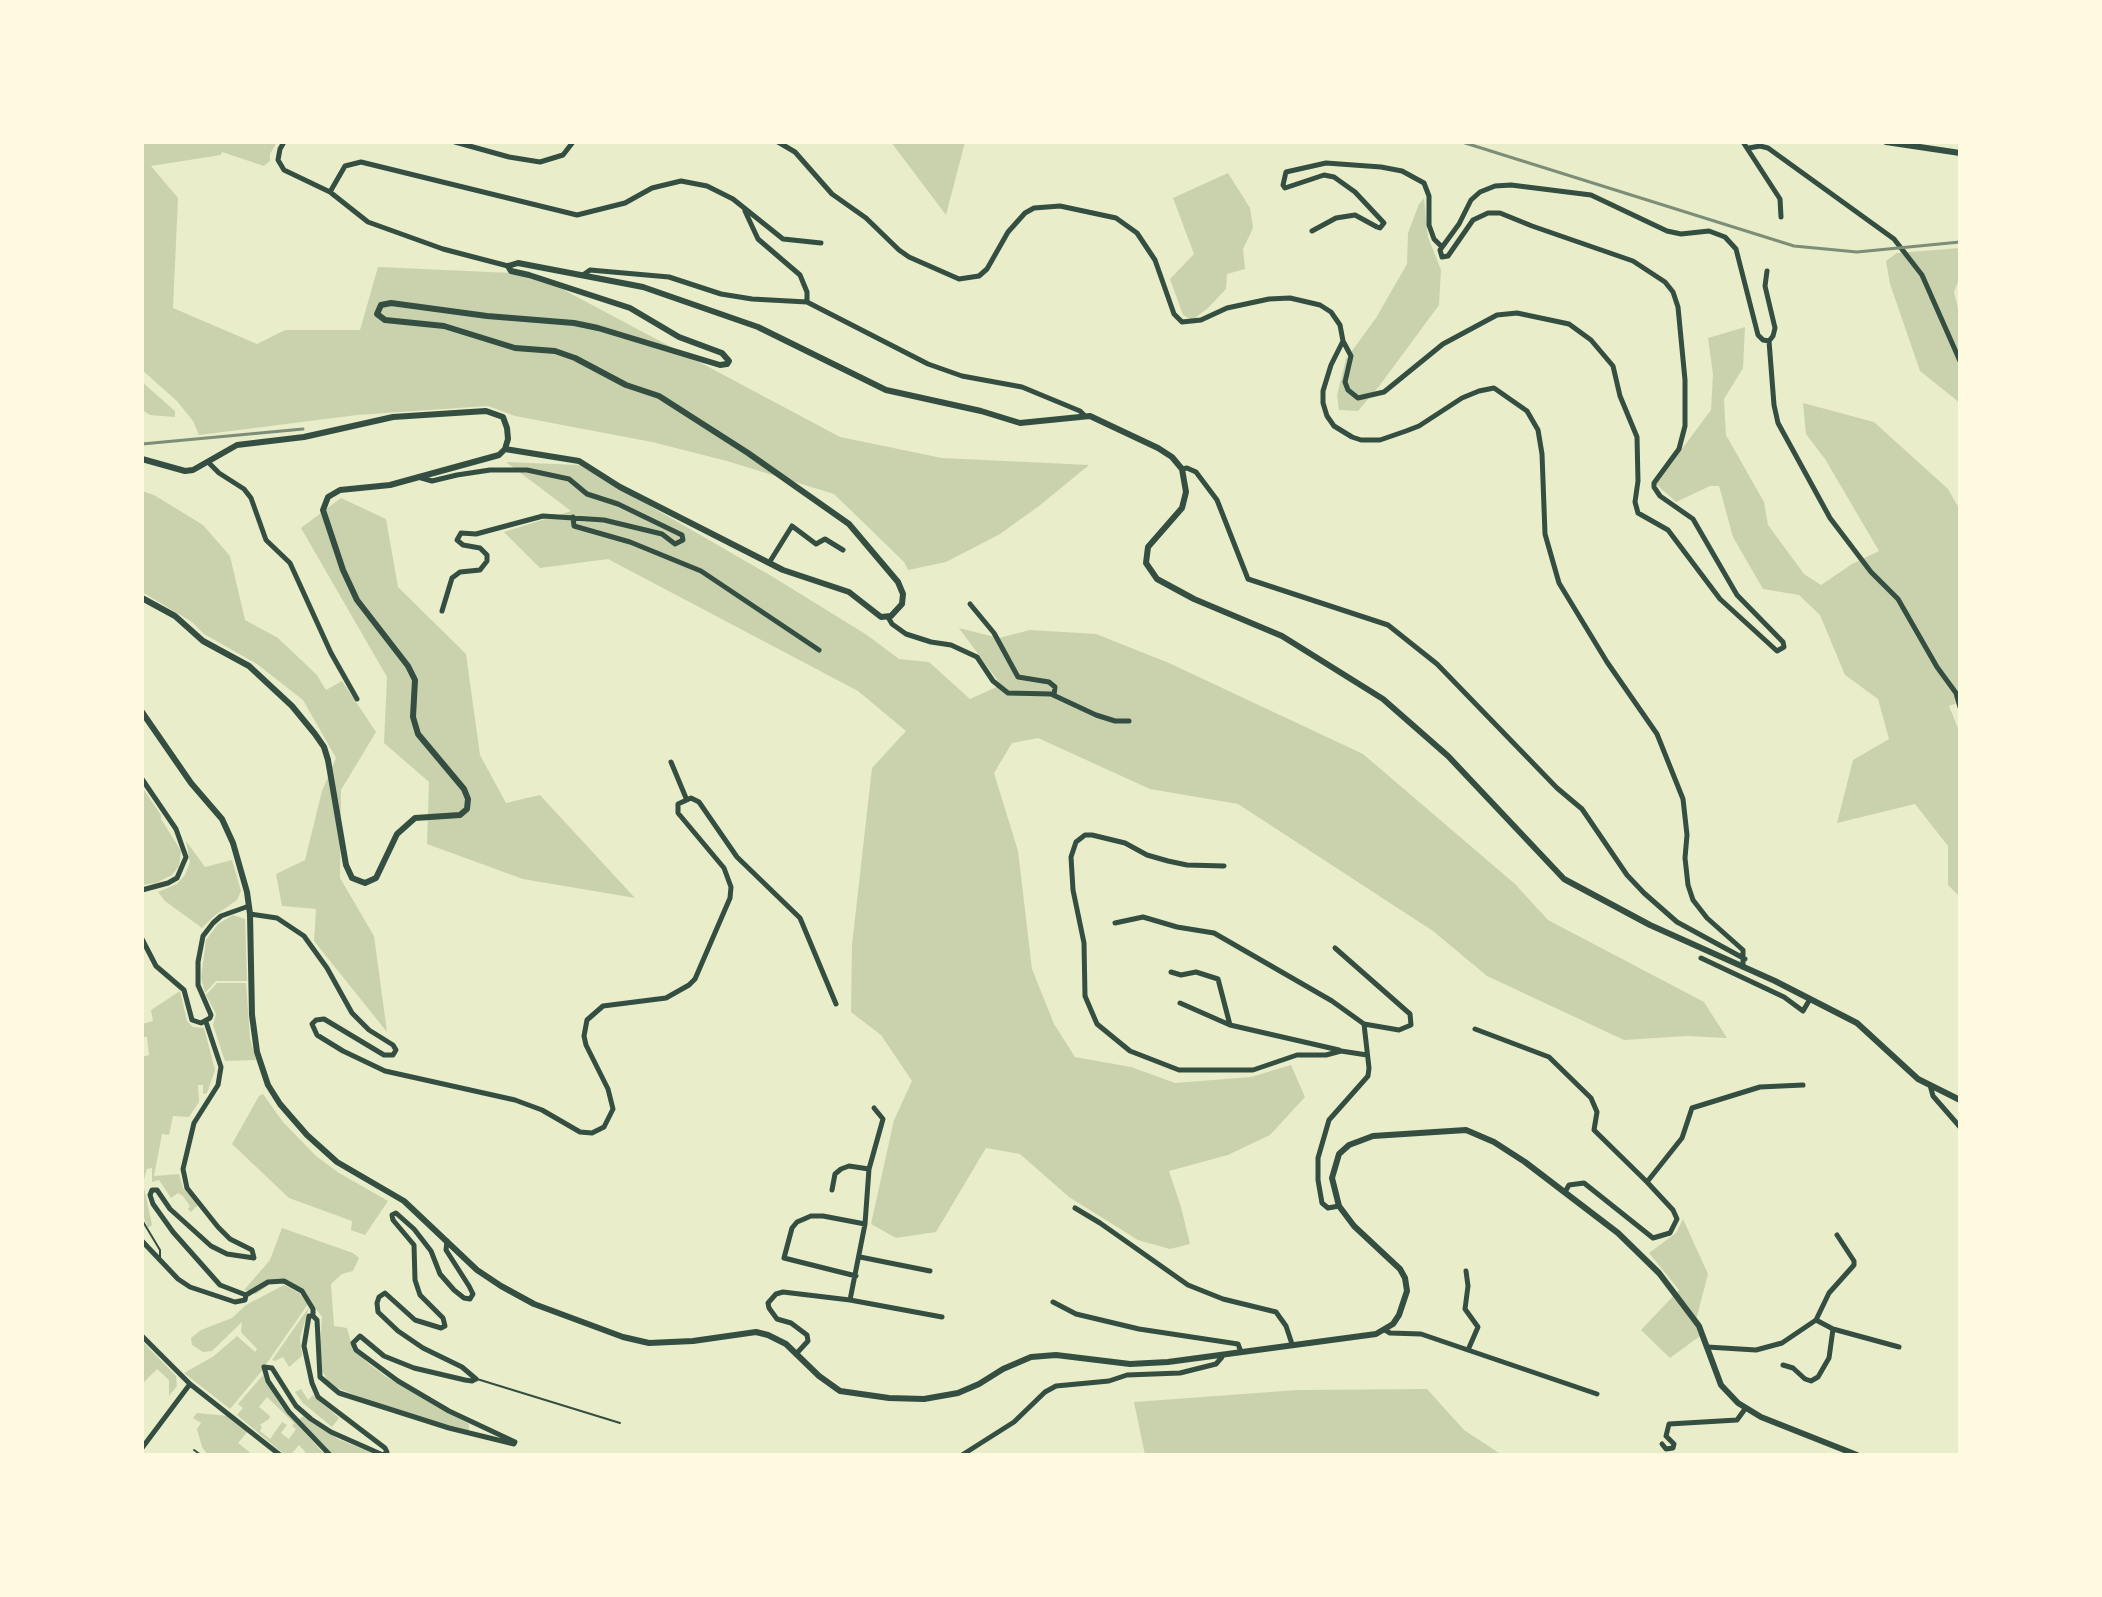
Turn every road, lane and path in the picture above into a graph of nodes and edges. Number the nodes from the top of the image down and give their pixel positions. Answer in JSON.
{"nodes":[{"id":1,"x":284,"y":142,"type":"edge"},
{"id":2,"x":455,"y":142,"type":"edge"},
{"id":3,"x":573,"y":142,"type":"edge"},
{"id":4,"x":778,"y":142,"type":"edge"},
{"id":5,"x":1886,"y":142,"type":"edge"},
{"id":6,"x":1746,"y":144,"type":"edge"},
{"id":7,"x":789,"y":145,"type":"edge"},
{"id":8,"x":1960,"y":153,"type":"edge"},
{"id":9,"x":330,"y":192,"type":"junction"},
{"id":10,"x":743,"y":207,"type":"junction"},
{"id":11,"x":1781,"y":217,"type":"dead end"},
{"id":12,"x":1312,"y":231,"type":"dead end"},
{"id":13,"x":821,"y":243,"type":"dead end"},
{"id":14,"x":1441,"y":246,"type":"junction"},
{"id":15,"x":508,"y":266,"type":"junction"},
{"id":16,"x":1767,"y":271,"type":"dead end"},
{"id":17,"x":583,"y":275,"type":"junction"},
{"id":18,"x":807,"y":302,"type":"junction"},
{"id":19,"x":1343,"y":341,"type":"junction"},
{"id":20,"x":1769,"y":341,"type":"junction"},
{"id":21,"x":1960,"y":361,"type":"edge"},
{"id":22,"x":1084,"y":415,"type":"junction"},
{"id":23,"x":505,"y":449,"type":"junction"},
{"id":24,"x":142,"y":459,"type":"edge"},
{"id":25,"x":209,"y":463,"type":"junction"},
{"id":26,"x":1182,"y":469,"type":"junction"},
{"id":27,"x":417,"y":477,"type":"junction"},
{"id":28,"x":573,"y":517,"type":"junction"},
{"id":29,"x":843,"y":550,"type":"dead end"},
{"id":30,"x":769,"y":563,"type":"junction"},
{"id":31,"x":142,"y":598,"type":"edge"},
{"id":32,"x":970,"y":604,"type":"dead end"},
{"id":33,"x":442,"y":611,"type":"dead end"},
{"id":34,"x":888,"y":617,"type":"junction"},
{"id":35,"x":819,"y":650,"type":"dead end"},
{"id":36,"x":1054,"y":695,"type":"junction"},
{"id":37,"x":357,"y":699,"type":"dead end"},
{"id":38,"x":1960,"y":707,"type":"edge"},
{"id":39,"x":142,"y":712,"type":"edge"},
{"id":40,"x":1129,"y":721,"type":"dead end"},
{"id":41,"x":671,"y":762,"type":"dead end"},
{"id":42,"x":142,"y":779,"type":"edge"},
{"id":43,"x":686,"y":798,"type":"junction"},
{"id":44,"x":1224,"y":866,"type":"dead end"},
{"id":45,"x":142,"y":890,"type":"edge"},
{"id":46,"x":250,"y":910,"type":"junction"},
{"id":47,"x":1115,"y":923,"type":"dead end"},
{"id":48,"x":142,"y":939,"type":"edge"},
{"id":49,"x":1335,"y":948,"type":"dead end"},
{"id":50,"x":1701,"y":958,"type":"dead end"},
{"id":51,"x":1745,"y":959,"type":"junction"},
{"id":52,"x":1742,"y":968,"type":"junction"},
{"id":53,"x":1171,"y":972,"type":"dead end"},
{"id":54,"x":1810,"y":999,"type":"junction"},
{"id":55,"x":1180,"y":1003,"type":"dead end"},
{"id":56,"x":836,"y":1004,"type":"dead end"},
{"id":57,"x":206,"y":1022,"type":"junction"},
{"id":58,"x":1364,"y":1024,"type":"junction"},
{"id":59,"x":1230,"y":1025,"type":"junction"},
{"id":60,"x":1475,"y":1029,"type":"dead end"},
{"id":61,"x":1341,"y":1051,"type":"junction"},
{"id":62,"x":1367,"y":1055,"type":"junction"},
{"id":63,"x":1803,"y":1085,"type":"dead end"},
{"id":64,"x":1930,"y":1085,"type":"junction"},
{"id":65,"x":1960,"y":1100,"type":"edge"},
{"id":66,"x":874,"y":1108,"type":"dead end"},
{"id":67,"x":1960,"y":1127,"type":"edge"},
{"id":68,"x":869,"y":1169,"type":"junction"},
{"id":69,"x":1647,"y":1182,"type":"junction"},
{"id":70,"x":832,"y":1190,"type":"dead end"},
{"id":71,"x":1565,"y":1192,"type":"junction"},
{"id":72,"x":1339,"y":1206,"type":"junction"},
{"id":73,"x":1075,"y":1208,"type":"dead end"},
{"id":74,"x":142,"y":1220,"type":"edge"},
{"id":75,"x":865,"y":1224,"type":"junction"},
{"id":76,"x":1837,"y":1235,"type":"dead end"},
{"id":77,"x":142,"y":1241,"type":"edge"},
{"id":78,"x":447,"y":1241,"type":"junction"},
{"id":79,"x":860,"y":1257,"type":"junction"},
{"id":80,"x":161,"y":1259,"type":"junction"},
{"id":81,"x":930,"y":1271,"type":"dead end"},
{"id":82,"x":1466,"y":1271,"type":"dead end"},
{"id":83,"x":856,"y":1276,"type":"junction"},
{"id":84,"x":246,"y":1295,"type":"junction"},
{"id":85,"x":850,"y":1300,"type":"junction"},
{"id":86,"x":1053,"y":1302,"type":"dead end"},
{"id":87,"x":313,"y":1316,"type":"junction"},
{"id":88,"x":942,"y":1317,"type":"dead end"},
{"id":89,"x":1816,"y":1320,"type":"junction"},
{"id":90,"x":1833,"y":1329,"type":"junction"},
{"id":91,"x":1385,"y":1330,"type":"junction"},
{"id":92,"x":142,"y":1336,"type":"edge"},
{"id":93,"x":1292,"y":1344,"type":"junction"},
{"id":94,"x":1707,"y":1347,"type":"junction"},
{"id":95,"x":1899,"y":1347,"type":"dead end"},
{"id":96,"x":1468,"y":1350,"type":"junction"},
{"id":97,"x":1242,"y":1353,"type":"junction"},
{"id":98,"x":796,"y":1354,"type":"junction"},
{"id":99,"x":1222,"y":1357,"type":"junction"},
{"id":100,"x":1783,"y":1365,"type":"dead end"},
{"id":101,"x":476,"y":1379,"type":"junction"},
{"id":102,"x":190,"y":1384,"type":"junction"},
{"id":103,"x":1597,"y":1394,"type":"dead end"},
{"id":104,"x":1745,"y":1409,"type":"junction"},
{"id":105,"x":620,"y":1423,"type":"dead end"},
{"id":106,"x":1662,"y":1444,"type":"dead end"},
{"id":107,"x":142,"y":1448,"type":"edge"},
{"id":108,"x":194,"y":1450,"type":"dead end"},
{"id":109,"x":386,"y":1454,"type":"edge"},
{"id":110,"x":201,"y":1455,"type":"edge"},
{"id":111,"x":280,"y":1455,"type":"edge"},
{"id":112,"x":330,"y":1455,"type":"edge"},
{"id":113,"x":962,"y":1455,"type":"edge"},
{"id":114,"x":1857,"y":1455,"type":"edge"}],
"edges":[{"from":1,"to":9,"type":"street"},
{"from":2,"to":3,"type":"street"},
{"from":4,"to":7,"type":"street"},
{"from":5,"to":8,"type":"street"},
{"from":6,"to":11,"type":"street"},
{"from":6,"to":21,"type":"street"},
{"from":7,"to":19,"type":"street"},
{"from":9,"to":10,"type":"street"},
{"from":9,"to":15,"type":"street"},
{"from":10,"to":13,"type":"street"},
{"from":10,"to":18,"type":"street"},
{"from":12,"to":14,"type":"street"},
{"from":14,"to":19,"type":"street"},
{"from":14,"to":20,"type":"street"},
{"from":15,"to":17,"type":"street"},
{"from":15,"to":34,"type":"street"},
{"from":16,"to":20,"type":"street"},
{"from":17,"to":18,"type":"street"},
{"from":17,"to":22,"type":"street"},
{"from":18,"to":22,"type":"street"},
{"from":19,"to":51,"type":"street"},
{"from":20,"to":38,"type":"street"},
{"from":22,"to":26,"type":"street"},
{"from":23,"to":25,"type":"street"},
{"from":23,"to":27,"type":"street"},
{"from":23,"to":30,"type":"street"},
{"from":24,"to":25,"type":"street"},
{"from":25,"to":37,"type":"street"},
{"from":26,"to":51,"type":"street"},
{"from":26,"to":52,"type":"street"},
{"from":27,"to":28,"type":"street"},
{"from":27,"to":31,"type":"street"},
{"from":28,"to":33,"type":"street"},
{"from":28,"to":35,"type":"street"},
{"from":29,"to":30,"type":"street"},
{"from":30,"to":34,"type":"street"},
{"from":32,"to":36,"type":"street"},
{"from":34,"to":36,"type":"street"},
{"from":36,"to":40,"type":"street"},
{"from":39,"to":46,"type":"street"},
{"from":41,"to":43,"type":"street"},
{"from":42,"to":45,"type":"street"},
{"from":43,"to":46,"type":"street"},
{"from":43,"to":56,"type":"street"},
{"from":44,"to":61,"type":"street"},
{"from":46,"to":57,"type":"street"},
{"from":46,"to":78,"type":"street"},
{"from":47,"to":58,"type":"street"},
{"from":48,"to":57,"type":"street"},
{"from":49,"to":58,"type":"street"},
{"from":50,"to":54,"type":"street"},
{"from":51,"to":52,"type":"street"},
{"from":52,"to":54,"type":"street"},
{"from":53,"to":59,"type":"street"},
{"from":54,"to":64,"type":"street"},
{"from":55,"to":59,"type":"street"},
{"from":57,"to":84,"type":"street"},
{"from":58,"to":62,"type":"street"},
{"from":59,"to":61,"type":"street"},
{"from":60,"to":69,"type":"street"},
{"from":61,"to":62,"type":"street"},
{"from":62,"to":72,"type":"street"},
{"from":63,"to":69,"type":"street"},
{"from":64,"to":65,"type":"street"},
{"from":64,"to":67,"type":"street"},
{"from":66,"to":68,"type":"street"},
{"from":68,"to":70,"type":"street"},
{"from":68,"to":75,"type":"street"},
{"from":69,"to":71,"type":"street"},
{"from":71,"to":72,"type":"street"},
{"from":71,"to":94,"type":"street"},
{"from":72,"to":91,"type":"street"},
{"from":73,"to":93,"type":"street"},
{"from":74,"to":80,"type":"lane"},
{"from":75,"to":79,"type":"street"},
{"from":75,"to":83,"type":"street"},
{"from":76,"to":89,"type":"street"},
{"from":77,"to":80,"type":"street"},
{"from":78,"to":98,"type":"street"},
{"from":78,"to":101,"type":"street"},
{"from":79,"to":81,"type":"street"},
{"from":79,"to":83,"type":"street"},
{"from":80,"to":84,"type":"street"},
{"from":82,"to":96,"type":"street"},
{"from":83,"to":85,"type":"street"},
{"from":84,"to":87,"type":"street"},
{"from":85,"to":88,"type":"street"},
{"from":85,"to":98,"type":"street"},
{"from":86,"to":97,"type":"street"},
{"from":87,"to":101,"type":"street"},
{"from":87,"to":109,"type":"street"},
{"from":89,"to":90,"type":"street"},
{"from":89,"to":94,"type":"street"},
{"from":90,"to":95,"type":"street"},
{"from":90,"to":100,"type":"street"},
{"from":91,"to":93,"type":"street"},
{"from":91,"to":96,"type":"street"},
{"from":92,"to":102,"type":"street"},
{"from":93,"to":97,"type":"street"},
{"from":94,"to":104,"type":"street"},
{"from":96,"to":103,"type":"street"},
{"from":97,"to":99,"type":"street"},
{"from":98,"to":99,"type":"street"},
{"from":99,"to":113,"type":"street"},
{"from":101,"to":105,"type":"lane"},
{"from":102,"to":107,"type":"street"},
{"from":102,"to":111,"type":"street"},
{"from":104,"to":106,"type":"street"},
{"from":104,"to":114,"type":"street"},
{"from":108,"to":110,"type":"lane"},
{"from":109,"to":112,"type":"street"}]}
